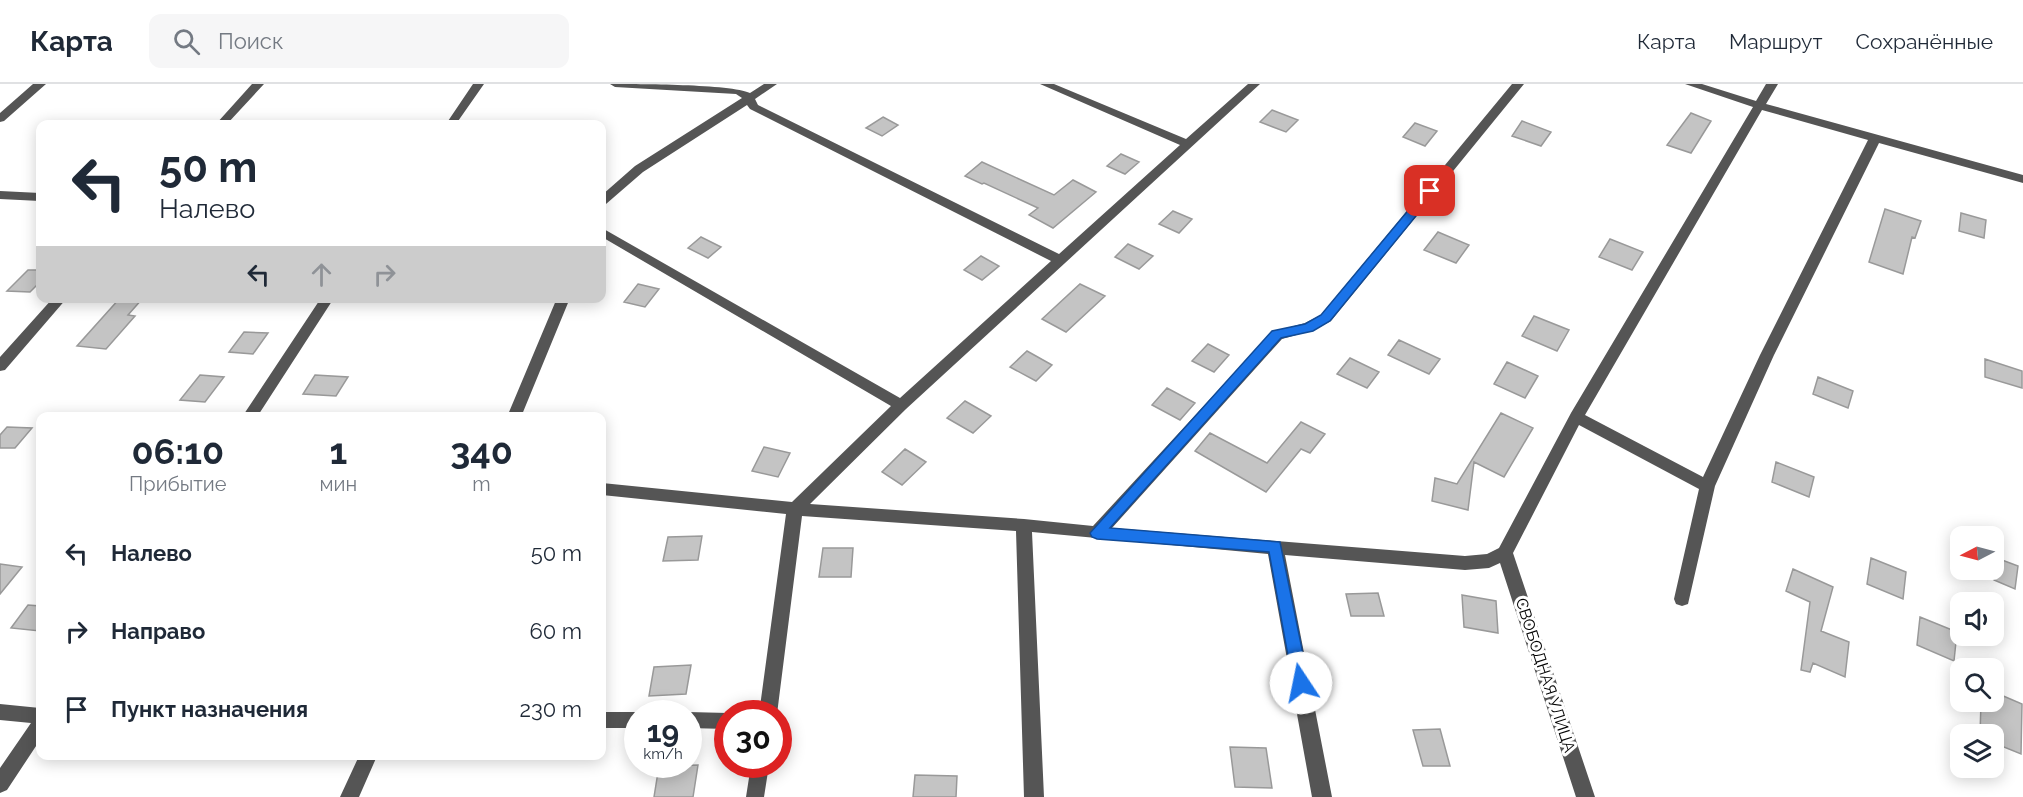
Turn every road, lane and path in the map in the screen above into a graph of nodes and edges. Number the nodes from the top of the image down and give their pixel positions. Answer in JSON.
{"nodes":[{"id":1,"x":40,"y":84,"type":"edge"},
{"id":2,"x":258,"y":84,"type":"edge"},
{"id":3,"x":478,"y":84,"type":"edge"},
{"id":4,"x":615,"y":84,"type":"edge"},
{"id":5,"x":708,"y":84,"type":"edge"},
{"id":6,"x":772,"y":84,"type":"edge"},
{"id":7,"x":1045,"y":84,"type":"edge"},
{"id":8,"x":1254,"y":84,"type":"edge"},
{"id":9,"x":1518,"y":84,"type":"edge"},
{"id":10,"x":1691,"y":84,"type":"edge"},
{"id":11,"x":1772,"y":84,"type":"edge"},
{"id":12,"x":719,"y":89,"type":"junction"},
{"id":13,"x":749,"y":98,"type":"junction"},
{"id":14,"x":1760,"y":106,"type":"junction"},
{"id":15,"x":0,"y":119,"type":"edge"},
{"id":16,"x":224,"y":120,"type":"edge"},
{"id":17,"x":454,"y":120,"type":"edge"},
{"id":18,"x":1875,"y":138,"type":"junction"},
{"id":19,"x":1187,"y":144,"type":"junction"},
{"id":20,"x":2023,"y":179,"type":"edge"},
{"id":21,"x":0,"y":195,"type":"edge"},
{"id":22,"x":36,"y":197,"type":"edge"},
{"id":23,"x":606,"y":198,"type":"edge"},
{"id":24,"x":606,"y":234,"type":"edge"},
{"id":25,"x":1060,"y":260,"type":"junction"},
{"id":26,"x":57,"y":303,"type":"edge"},
{"id":27,"x":325,"y":303,"type":"edge"},
{"id":28,"x":562,"y":303,"type":"edge"},
{"id":29,"x":0,"y":366,"type":"edge"},
{"id":30,"x":901,"y":405,"type":"junction"},
{"id":31,"x":252,"y":412,"type":"edge"},
{"id":32,"x":516,"y":412,"type":"edge"},
{"id":33,"x":1576,"y":417,"type":"junction"},
{"id":34,"x":1707,"y":486,"type":"junction"},
{"id":35,"x":606,"y":489,"type":"edge"},
{"id":36,"x":795,"y":509,"type":"junction"},
{"id":37,"x":1024,"y":525,"type":"junction"},
{"id":38,"x":1097,"y":533,"type":"junction"},
{"id":39,"x":1275,"y":546,"type":"junction"},
{"id":40,"x":1505,"y":553,"type":"junction"},
{"id":41,"x":1682,"y":598,"type":"dead end"},
{"id":42,"x":770,"y":700,"type":"edge"},
{"id":43,"x":0,"y":712,"type":"edge"},
{"id":44,"x":36,"y":716,"type":"edge"},
{"id":45,"x":606,"y":720,"type":"edge"},
{"id":46,"x":624,"y":720,"type":"edge"},
{"id":47,"x":36,"y":731,"type":"edge"},
{"id":48,"x":366,"y":760,"type":"edge"},
{"id":49,"x":758,"y":778,"type":"edge"},
{"id":50,"x":0,"y":784,"type":"edge"},
{"id":51,"x":349,"y":797,"type":"edge"},
{"id":52,"x":755,"y":797,"type":"edge"},
{"id":53,"x":1034,"y":797,"type":"edge"},
{"id":54,"x":1322,"y":797,"type":"edge"},
{"id":55,"x":1586,"y":797,"type":"edge"}],
"edges":[{"from":1,"to":15,"type":"street"},
{"from":2,"to":16,"type":"street"},
{"from":3,"to":17,"type":"street"},
{"from":4,"to":12,"type":"street"},
{"from":5,"to":12,"type":"street"},
{"from":6,"to":13,"type":"street"},
{"from":7,"to":19,"type":"street"},
{"from":8,"to":19,"type":"street"},
{"from":9,"to":38,"type":"street"},
{"from":10,"to":14,"type":"street"},
{"from":11,"to":14,"type":"street"},
{"from":12,"to":13,"type":"street"},
{"from":13,"to":23,"type":"street"},
{"from":13,"to":25,"type":"street"},
{"from":14,"to":18,"type":"street"},
{"from":14,"to":33,"type":"street"},
{"from":18,"to":20,"type":"street"},
{"from":18,"to":34,"type":"street"},
{"from":19,"to":25,"type":"street"},
{"from":21,"to":22,"type":"street"},
{"from":24,"to":30,"type":"street"},
{"from":25,"to":30,"type":"street"},
{"from":26,"to":29,"type":"street"},
{"from":27,"to":31,"type":"street"},
{"from":28,"to":32,"type":"street"},
{"from":30,"to":36,"type":"street"},
{"from":33,"to":34,"type":"street"},
{"from":33,"to":40,"type":"street"},
{"from":34,"to":41,"type":"street"},
{"from":35,"to":36,"type":"street"},
{"from":36,"to":37,"type":"street"},
{"from":36,"to":42,"type":"street"},
{"from":37,"to":38,"type":"street"},
{"from":37,"to":53,"type":"street"},
{"from":38,"to":39,"type":"street"},
{"from":39,"to":40,"type":"street"},
{"from":39,"to":54,"type":"street"},
{"from":40,"to":55,"type":"street","name":"СВОБОДНАЯ УЛИЦА"},
{"from":43,"to":44,"type":"street"},
{"from":45,"to":46,"type":"street"},
{"from":47,"to":50,"type":"street"},
{"from":48,"to":51,"type":"street"},
{"from":49,"to":52,"type":"street"}]}
